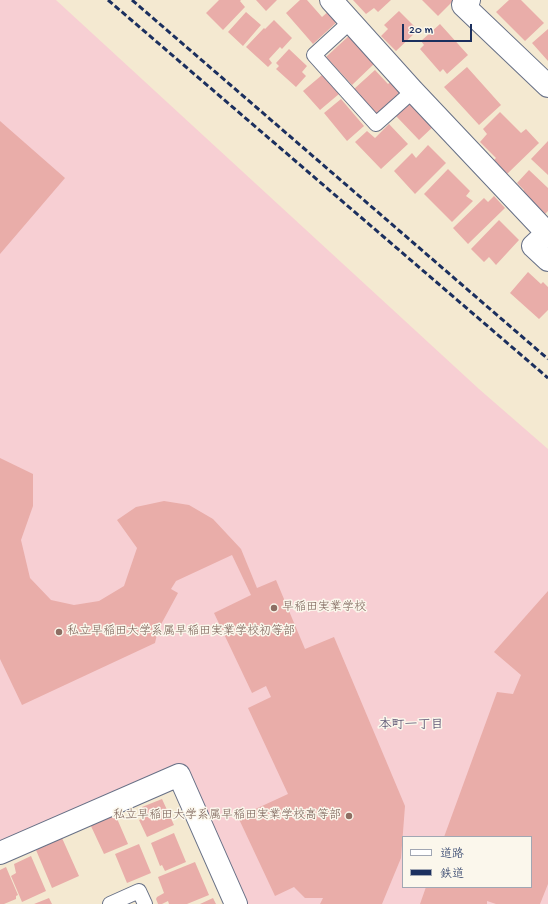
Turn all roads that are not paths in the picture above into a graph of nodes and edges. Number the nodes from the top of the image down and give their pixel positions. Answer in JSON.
{"nodes":[{"id":1,"x":331,"y":0,"type":"edge"},
{"id":2,"x":469,"y":0,"type":"edge"},
{"id":3,"x":350,"y":22,"type":"junction"},
{"id":4,"x":548,"y":86,"type":"edge"},
{"id":5,"x":413,"y":91,"type":"junction"},
{"id":6,"x":547,"y":232,"type":"edge"},
{"id":7,"x":548,"y":260,"type":"edge"},
{"id":8,"x":0,"y":853,"type":"edge"},
{"id":9,"x":110,"y":904,"type":"edge"},
{"id":10,"x":145,"y":904,"type":"edge"},
{"id":11,"x":236,"y":904,"type":"edge"}],
"edges":[{"from":1,"to":3,"type":"street"},
{"from":2,"to":4,"type":"street"},
{"from":3,"to":5,"type":"street"},
{"from":3,"to":5,"type":"lane"},
{"from":5,"to":6,"type":"street"},
{"from":6,"to":7,"type":"street"},
{"from":8,"to":11,"type":"street"},
{"from":9,"to":10,"type":"lane"}]}
